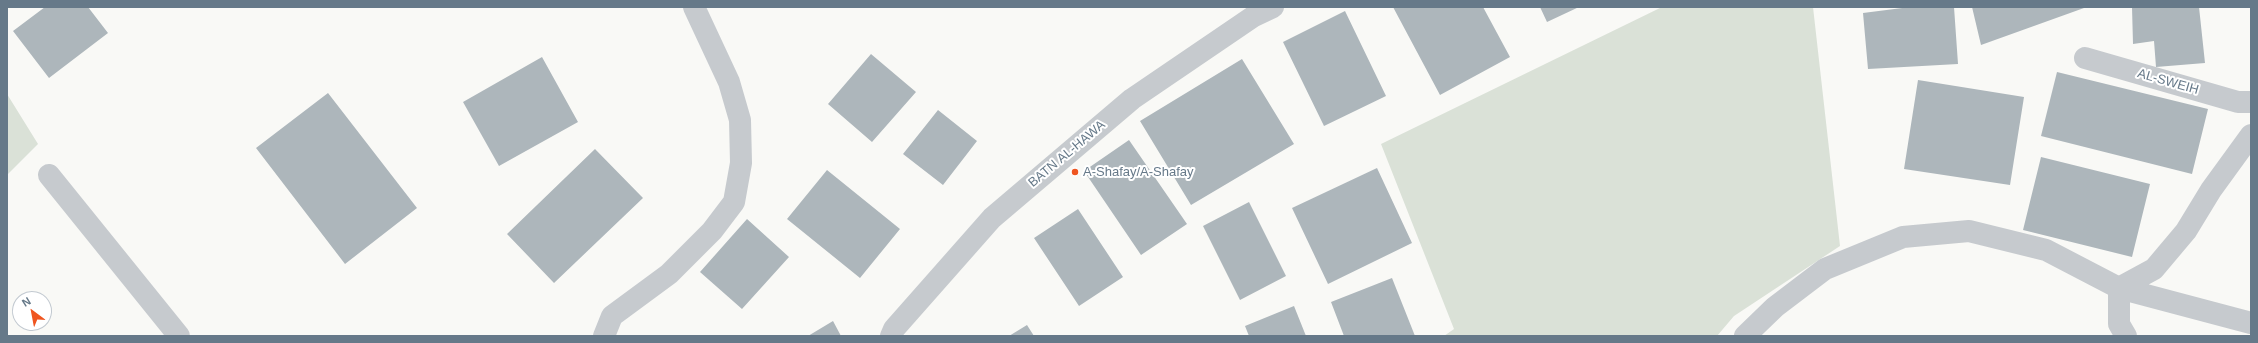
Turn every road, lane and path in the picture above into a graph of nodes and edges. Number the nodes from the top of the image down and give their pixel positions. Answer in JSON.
{"nodes":[{"id":1,"x":694,"y":7,"type":"edge"},
{"id":2,"x":1273,"y":7,"type":"edge"},
{"id":3,"x":1242,"y":16,"type":"edge"},
{"id":4,"x":2085,"y":58,"type":"dead end"},
{"id":5,"x":2251,"y":102,"type":"edge"},
{"id":6,"x":2251,"y":135,"type":"edge"},
{"id":7,"x":49,"y":175,"type":"dead end"},
{"id":8,"x":2119,"y":288,"type":"junction"},
{"id":9,"x":2251,"y":323,"type":"edge"},
{"id":10,"x":179,"y":336,"type":"edge"},
{"id":11,"x":604,"y":336,"type":"edge"},
{"id":12,"x":891,"y":336,"type":"edge"},
{"id":13,"x":1745,"y":336,"type":"edge"},
{"id":14,"x":2126,"y":336,"type":"edge"}],
"edges":[{"from":1,"to":11,"type":"street"},
{"from":2,"to":3,"type":"street","name":"BATN AL-HAWA"},
{"from":3,"to":12,"type":"street","name":"BATN AL-HAWA"},
{"from":4,"to":5,"type":"street","name":"AL-SWEIH"},
{"from":6,"to":8,"type":"street"},
{"from":7,"to":10,"type":"street"},
{"from":8,"to":9,"type":"street"},
{"from":8,"to":13,"type":"street"},
{"from":8,"to":14,"type":"street"}]}
